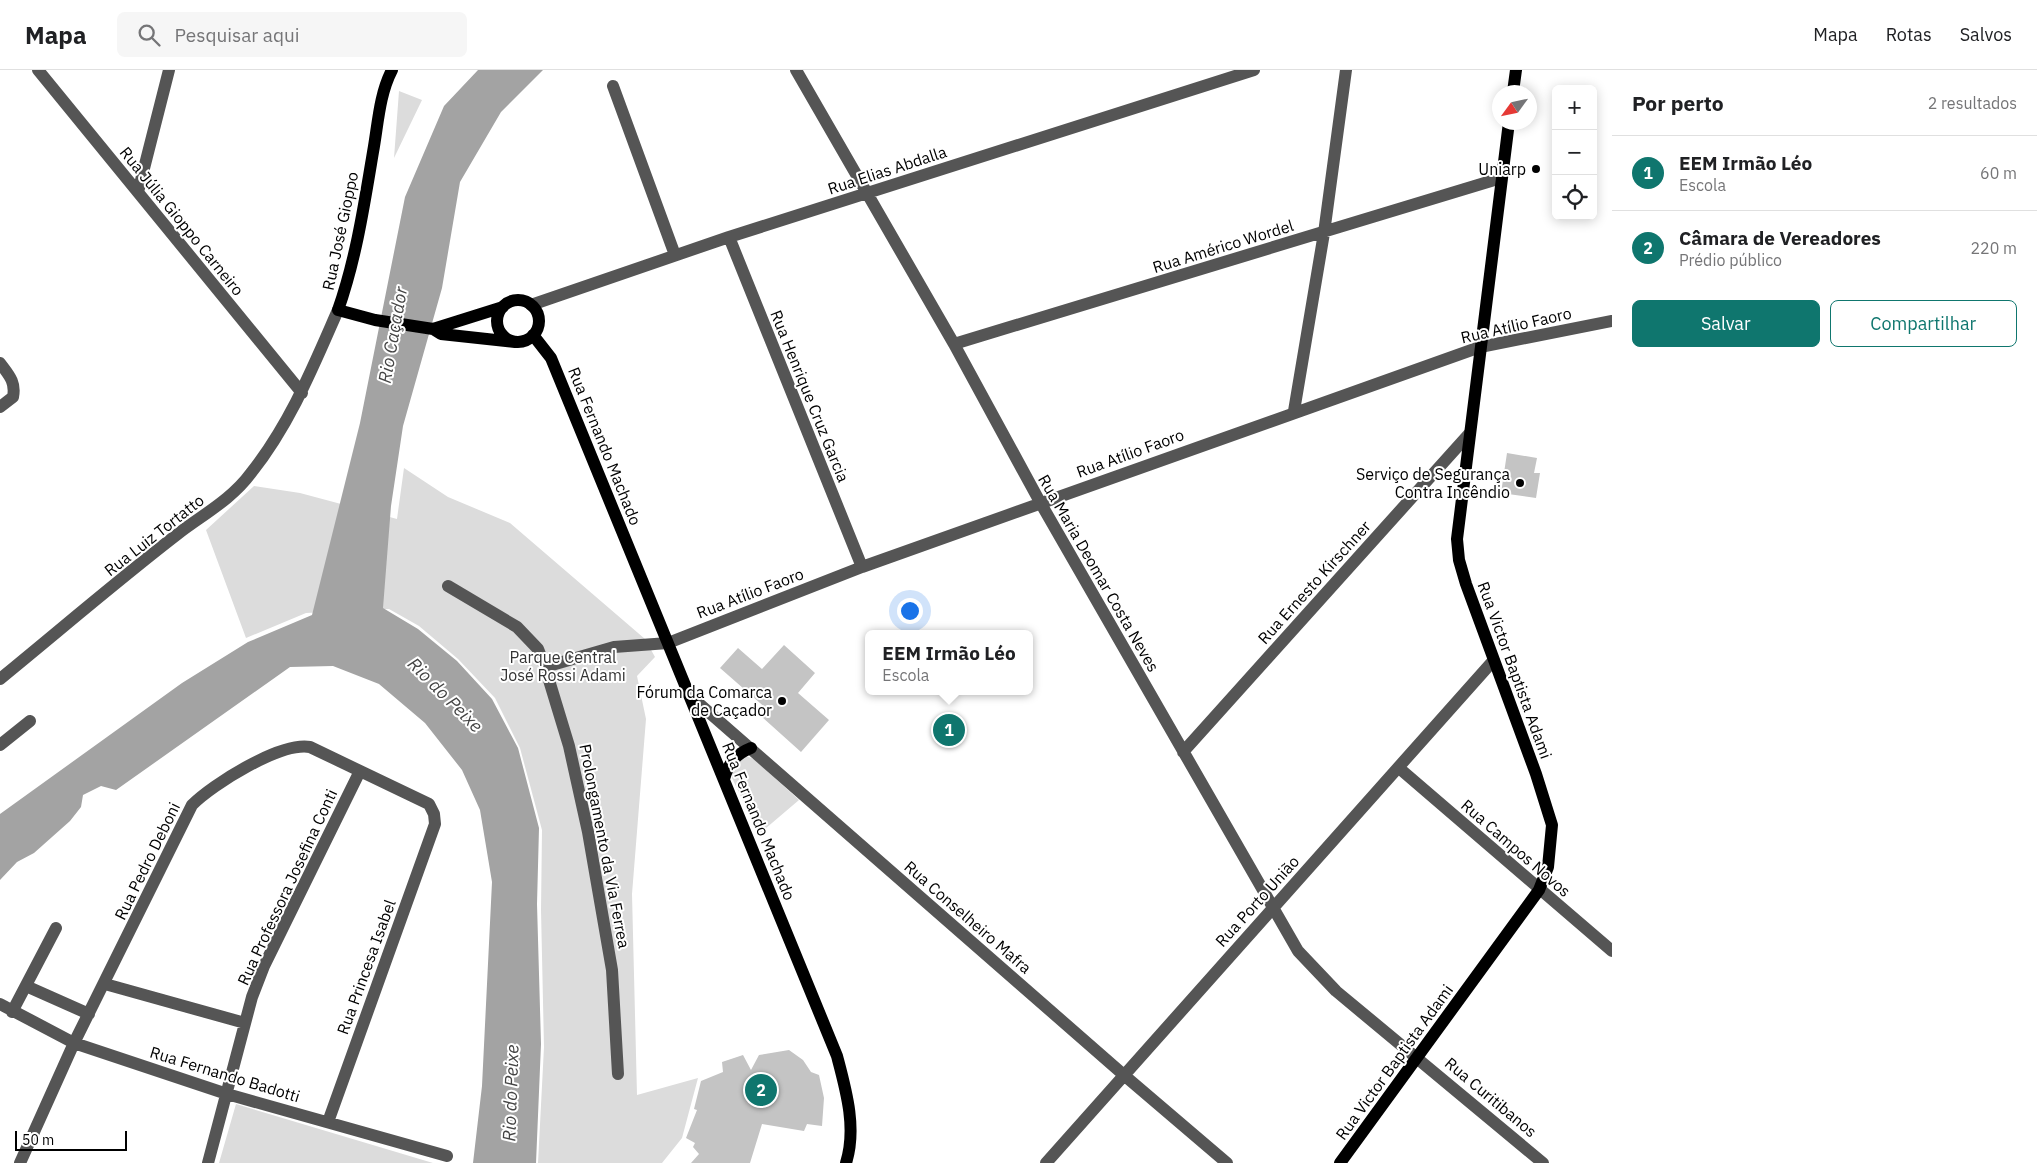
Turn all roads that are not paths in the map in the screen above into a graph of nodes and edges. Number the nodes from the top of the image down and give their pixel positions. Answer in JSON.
{"nodes":[{"id":1,"x":38,"y":70,"type":"edge"},
{"id":2,"x":169,"y":70,"type":"edge"},
{"id":3,"x":796,"y":70,"type":"edge"},
{"id":4,"x":1254,"y":70,"type":"edge"},
{"id":5,"x":1346,"y":70,"type":"edge"},
{"id":6,"x":1516,"y":70,"type":"edge"},
{"id":7,"x":389,"y":71,"type":"edge"},
{"id":8,"x":1514,"y":85,"type":"edge"},
{"id":9,"x":613,"y":86,"type":"dead end"},
{"id":10,"x":1508,"y":130,"type":"edge"},
{"id":11,"x":1501,"y":178,"type":"junction"},
{"id":12,"x":138,"y":192,"type":"junction"},
{"id":13,"x":868,"y":194,"type":"junction"},
{"id":14,"x":1324,"y":232,"type":"junction"},
{"id":15,"x":729,"y":237,"type":"junction"},
{"id":16,"x":675,"y":255,"type":"junction"},
{"id":17,"x":531,"y":305,"type":"junction"},
{"id":18,"x":503,"y":307,"type":"junction"},
{"id":19,"x":338,"y":310,"type":"junction"},
{"id":20,"x":1612,"y":321,"type":"edge"},
{"id":21,"x":431,"y":329,"type":"junction"},
{"id":22,"x":534,"y":335,"type":"junction"},
{"id":23,"x":514,"y":342,"type":"junction"},
{"id":24,"x":954,"y":344,"type":"junction"},
{"id":25,"x":1480,"y":347,"type":"junction"},
{"id":26,"x":0,"y":363,"type":"edge"},
{"id":27,"x":302,"y":393,"type":"junction"},
{"id":28,"x":0,"y":407,"type":"edge"},
{"id":29,"x":1294,"y":411,"type":"junction"},
{"id":30,"x":1469,"y":434,"type":"junction"},
{"id":31,"x":1040,"y":502,"type":"junction"},
{"id":32,"x":862,"y":567,"type":"junction"},
{"id":33,"x":448,"y":586,"type":"dead end"},
{"id":34,"x":668,"y":643,"type":"junction"},
{"id":35,"x":1493,"y":661,"type":"junction"},
{"id":36,"x":545,"y":667,"type":"junction"},
{"id":37,"x":0,"y":679,"type":"edge"},
{"id":38,"x":688,"y":694,"type":"junction"},
{"id":39,"x":30,"y":720,"type":"dead end"},
{"id":40,"x":0,"y":745,"type":"edge"},
{"id":41,"x":752,"y":748,"type":"junction"},
{"id":42,"x":1183,"y":752,"type":"junction"},
{"id":43,"x":1399,"y":768,"type":"junction"},
{"id":44,"x":360,"y":771,"type":"junction"},
{"id":45,"x":724,"y":779,"type":"junction"},
{"id":46,"x":434,"y":824,"type":"joint"},
{"id":47,"x":1539,"y":890,"type":"junction"},
{"id":48,"x":1271,"y":908,"type":"junction"},
{"id":49,"x":56,"y":928,"type":"dead end"},
{"id":50,"x":1612,"y":951,"type":"edge"},
{"id":51,"x":105,"y":984,"type":"junction"},
{"id":52,"x":26,"y":986,"type":"junction"},
{"id":53,"x":0,"y":1004,"type":"edge"},
{"id":54,"x":12,"y":1012,"type":"junction"},
{"id":55,"x":89,"y":1014,"type":"junction"},
{"id":56,"x":245,"y":1023,"type":"junction"},
{"id":57,"x":74,"y":1043,"type":"junction"},
{"id":58,"x":1418,"y":1057,"type":"junction"},
{"id":59,"x":618,"y":1074,"type":"dead end"},
{"id":60,"x":1125,"y":1076,"type":"junction"},
{"id":61,"x":227,"y":1094,"type":"junction"},
{"id":62,"x":328,"y":1122,"type":"junction"},
{"id":63,"x":447,"y":1156,"type":"dead end"},
{"id":64,"x":847,"y":1162,"type":"edge"},
{"id":65,"x":20,"y":1163,"type":"edge"},
{"id":66,"x":208,"y":1163,"type":"edge"},
{"id":67,"x":1046,"y":1163,"type":"edge"},
{"id":68,"x":1228,"y":1163,"type":"edge"},
{"id":69,"x":1340,"y":1163,"type":"edge"},
{"id":70,"x":1543,"y":1163,"type":"edge"}],
"edges":[{"from":1,"to":12,"type":"street","name":"Rua Júlia Gioppo Carneiro"},
{"from":2,"to":12,"type":"street"},
{"from":3,"to":13,"type":"street","name":"Rua Maria Deomar Costa Neves"},
{"from":4,"to":13,"type":"street","name":"Rua Elias Abdalla"},
{"from":5,"to":14,"type":"street"},
{"from":6,"to":8,"type":"main road"},
{"from":7,"to":19,"type":"main road","name":"Rua José Gioppo"},
{"from":9,"to":16,"type":"street"},
{"from":10,"to":11,"type":"main road","name":"Rua Victor Baptista Adami"},
{"from":11,"to":14,"type":"street","name":"Rua Américo Wordel"},
{"from":11,"to":25,"type":"main road","name":"Rua Victor Baptista Adami"},
{"from":12,"to":27,"type":"street","name":"Rua Júlia Gioppo Carneiro"},
{"from":13,"to":15,"type":"street","name":"Rua Elias Abdalla"},
{"from":13,"to":24,"type":"street","name":"Rua Maria Deomar Costa Neves"},
{"from":14,"to":24,"type":"street","name":"Rua Américo Wordel"},
{"from":14,"to":29,"type":"street"},
{"from":15,"to":16,"type":"street","name":"Rua Elias Abdalla"},
{"from":15,"to":32,"type":"street","name":"Rua Henrique Cruz Garcia"},
{"from":16,"to":17,"type":"street","name":"Rua Elias Abdalla"},
{"from":17,"to":18,"type":"main road"},
{"from":17,"to":22,"type":"main road"},
{"from":18,"to":21,"type":"main road"},
{"from":18,"to":23,"type":"main road"},
{"from":19,"to":21,"type":"main road"},
{"from":19,"to":27,"type":"street","name":"Rua José Gioppo"},
{"from":20,"to":25,"type":"street","name":"Rua Atílio Faoro"},
{"from":21,"to":23,"type":"main road"},
{"from":22,"to":23,"type":"main road"},
{"from":22,"to":34,"type":"main road","name":"Rua Fernando Machado"},
{"from":24,"to":31,"type":"street","name":"Rua Maria Deomar Costa Neves"},
{"from":25,"to":29,"type":"street","name":"Rua Atílio Faoro"},
{"from":25,"to":30,"type":"main road","name":"Rua Victor Baptista Adami"},
{"from":26,"to":28,"type":"street"},
{"from":27,"to":37,"type":"street","name":"Rua Luiz Tortatto"},
{"from":29,"to":31,"type":"street","name":"Rua Atílio Faoro"},
{"from":30,"to":35,"type":"main road","name":"Rua Victor Baptista Adami"},
{"from":30,"to":42,"type":"street","name":"Rua Ernesto Kirschner"},
{"from":31,"to":32,"type":"street","name":"Rua Atílio Faoro"},
{"from":31,"to":42,"type":"street","name":"Rua Maria Deomar Costa Neves"},
{"from":32,"to":34,"type":"street","name":"Rua Atílio Faoro"},
{"from":33,"to":36,"type":"street","name":"Prolongamento da Via Ferrea"},
{"from":34,"to":36,"type":"street","name":"Rua Atílio Faoro"},
{"from":34,"to":38,"type":"main road","name":"Rua Fernando Machado"},
{"from":35,"to":43,"type":"street","name":"Rua Porto União"},
{"from":35,"to":47,"type":"main road","name":"Rua Victor Baptista Adami"},
{"from":36,"to":59,"type":"street","name":"Prolongamento da Via Ferrea"},
{"from":38,"to":41,"type":"street","name":"Rua Conselheiro Mafra"},
{"from":38,"to":45,"type":"main road","name":"Rua Fernando Machado"},
{"from":39,"to":40,"type":"street"},
{"from":41,"to":45,"type":"main road"},
{"from":41,"to":60,"type":"street","name":"Rua Conselheiro Mafra"},
{"from":42,"to":48,"type":"street","name":"Rua Maria Deomar Costa Neves"},
{"from":43,"to":47,"type":"street","name":"Rua Campos Novos"},
{"from":43,"to":48,"type":"street","name":"Rua Porto União"},
{"from":44,"to":46,"type":"street","name":"Rua Pedro Deboni"},
{"from":44,"to":51,"type":"street","name":"Rua Pedro Deboni"},
{"from":44,"to":56,"type":"street","name":"Rua Professora Josefina Conti"},
{"from":45,"to":64,"type":"main road","name":"Rua Fernando Machado"},
{"from":46,"to":62,"type":"street","name":"Rua Princesa Isabel"},
{"from":47,"to":50,"type":"street","name":"Rua Campos Novos"},
{"from":47,"to":58,"type":"main road","name":"Rua Victor Baptista Adami"},
{"from":48,"to":58,"type":"street","name":"Rua Maria Deomar Costa Neves"},
{"from":48,"to":60,"type":"street","name":"Rua Porto União"},
{"from":49,"to":52,"type":"street"},
{"from":51,"to":55,"type":"street","name":"Rua Pedro Deboni"},
{"from":51,"to":56,"type":"street"},
{"from":52,"to":54,"type":"street"},
{"from":52,"to":55,"type":"street"},
{"from":53,"to":54,"type":"street","name":"Rua Fernando Badotti"},
{"from":54,"to":57,"type":"street","name":"Rua Fernando Badotti"},
{"from":55,"to":57,"type":"street","name":"Rua Pedro Deboni"},
{"from":56,"to":61,"type":"street","name":"Rua Professora Josefina Conti"},
{"from":57,"to":61,"type":"street","name":"Rua Fernando Badotti"},
{"from":57,"to":65,"type":"street","name":"Rua Pedro Deboni"},
{"from":58,"to":69,"type":"main road","name":"Rua Victor Baptista Adami"},
{"from":58,"to":70,"type":"street","name":"Rua Curitibanos"},
{"from":60,"to":67,"type":"street","name":"Rua Porto União"},
{"from":60,"to":68,"type":"street","name":"Rua Conselheiro Mafra"},
{"from":61,"to":62,"type":"street","name":"Rua Fernando Badotti"},
{"from":61,"to":66,"type":"street","name":"Rua Professora Josefina Conti"},
{"from":62,"to":63,"type":"street","name":"Rua Fernando Badotti"}]}
